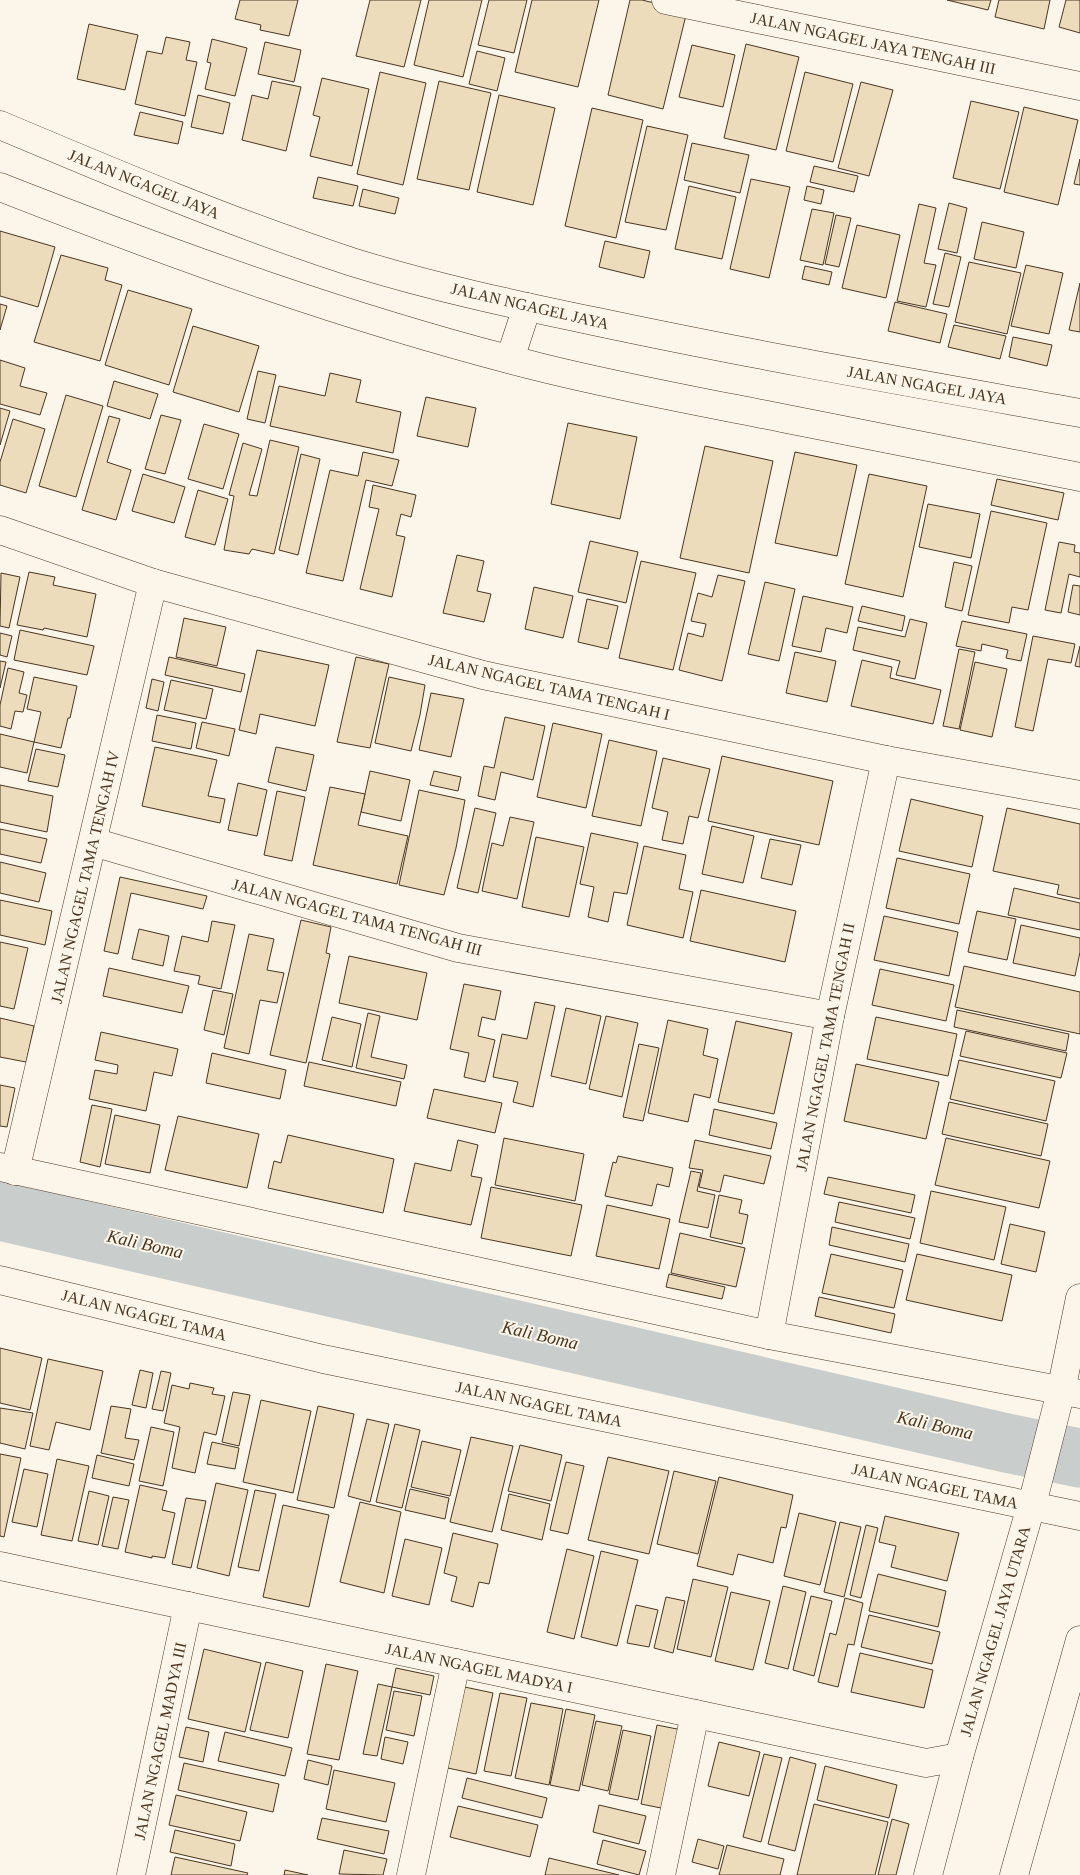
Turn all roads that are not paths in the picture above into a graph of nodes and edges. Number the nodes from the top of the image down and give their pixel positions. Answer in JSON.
{"nodes":[{"id":1,"x":666,"y":0,"type":"edge"},
{"id":2,"x":1080,"y":86,"type":"edge"},
{"id":3,"x":0,"y":125,"type":"edge"},
{"id":4,"x":0,"y":187,"type":"edge"},
{"id":5,"x":527,"y":307,"type":"junction"},
{"id":6,"x":510,"y":359,"type":"junction"},
{"id":7,"x":1080,"y":413,"type":"edge"},
{"id":8,"x":1080,"y":477,"type":"edge"},
{"id":9,"x":0,"y":530,"type":"edge"},
{"id":10,"x":153,"y":583,"type":"junction"},
{"id":11,"x":886,"y":760,"type":"junction"},
{"id":12,"x":1080,"y":795,"type":"edge"},
{"id":13,"x":93,"y":842,"type":"junction"},
{"id":14,"x":830,"y":1016,"type":"junction"},
{"id":15,"x":8,"y":1169,"type":"edge"},
{"id":16,"x":0,"y":1280,"type":"edge"},
{"id":17,"x":1080,"y":1298,"type":"edge"},
{"id":18,"x":769,"y":1335,"type":"junction"},
{"id":19,"x":1070,"y":1393,"type":"edge"},
{"id":20,"x":1034,"y":1497,"type":"junction"},
{"id":21,"x":1080,"y":1516,"type":"edge"},
{"id":22,"x":0,"y":1566,"type":"edge"},
{"id":23,"x":188,"y":1606,"type":"junction"},
{"id":24,"x":1080,"y":1640,"type":"edge"},
{"id":25,"x":456,"y":1663,"type":"junction"},
{"id":26,"x":695,"y":1714,"type":"junction"},
{"id":27,"x":959,"y":1757,"type":"junction"},
{"id":28,"x":132,"y":1875,"type":"edge"},
{"id":29,"x":411,"y":1875,"type":"edge"},
{"id":30,"x":661,"y":1875,"type":"edge"},
{"id":31,"x":928,"y":1875,"type":"edge"},
{"id":32,"x":1014,"y":1875,"type":"edge"}],
"edges":[{"from":1,"to":2,"type":"street","name":"JALAN NGAGEL JAYA TENGAH III"},
{"from":3,"to":5,"type":"street","name":"JALAN NGAGEL JAYA"},
{"from":4,"to":6,"type":"street"},
{"from":5,"to":6,"type":"street"},
{"from":5,"to":7,"type":"street","name":"JALAN NGAGEL JAYA"},
{"from":6,"to":8,"type":"street"},
{"from":9,"to":10,"type":"street","name":"JALAN NGAGEL TAMA TENGAH I"},
{"from":10,"to":11,"type":"street","name":"JALAN NGAGEL TAMA TENGAH I"},
{"from":10,"to":13,"type":"street","name":"JALAN NGAGEL TAMA TENGAH IV"},
{"from":11,"to":12,"type":"street","name":"JALAN NGAGEL TAMA TENGAH I"},
{"from":11,"to":14,"type":"street","name":"JALAN NGAGEL TAMA TENGAH II"},
{"from":13,"to":14,"type":"street","name":"JALAN NGAGEL TAMA TENGAH III"},
{"from":13,"to":15,"type":"street","name":"JALAN NGAGEL TAMA TENGAH IV"},
{"from":14,"to":18,"type":"street","name":"JALAN NGAGEL TAMA TENGAH II"},
{"from":15,"to":18,"type":"street"},
{"from":16,"to":20,"type":"street","name":"JALAN NGAGEL TAMA"},
{"from":17,"to":19,"type":"street","name":"JALAN NGAGEL JAYA UTARA"},
{"from":18,"to":19,"type":"street"},
{"from":19,"to":20,"type":"street","name":"JALAN NGAGEL JAYA UTARA"},
{"from":20,"to":21,"type":"street","name":"JALAN NGAGEL TAMA"},
{"from":20,"to":27,"type":"street","name":"JALAN NGAGEL JAYA UTARA"},
{"from":22,"to":23,"type":"street","name":"JALAN NGAGEL MADYA I"},
{"from":23,"to":25,"type":"street","name":"JALAN NGAGEL MADYA I"},
{"from":23,"to":28,"type":"street","name":"JALAN NGAGEL MADYA III"},
{"from":24,"to":32,"type":"street"},
{"from":25,"to":26,"type":"street","name":"JALAN NGAGEL MADYA I"},
{"from":25,"to":29,"type":"street"},
{"from":26,"to":27,"type":"street","name":"JALAN NGAGEL MADYA I"},
{"from":26,"to":30,"type":"street"},
{"from":27,"to":31,"type":"street","name":"JALAN NGAGEL JAYA UTARA"}]}
